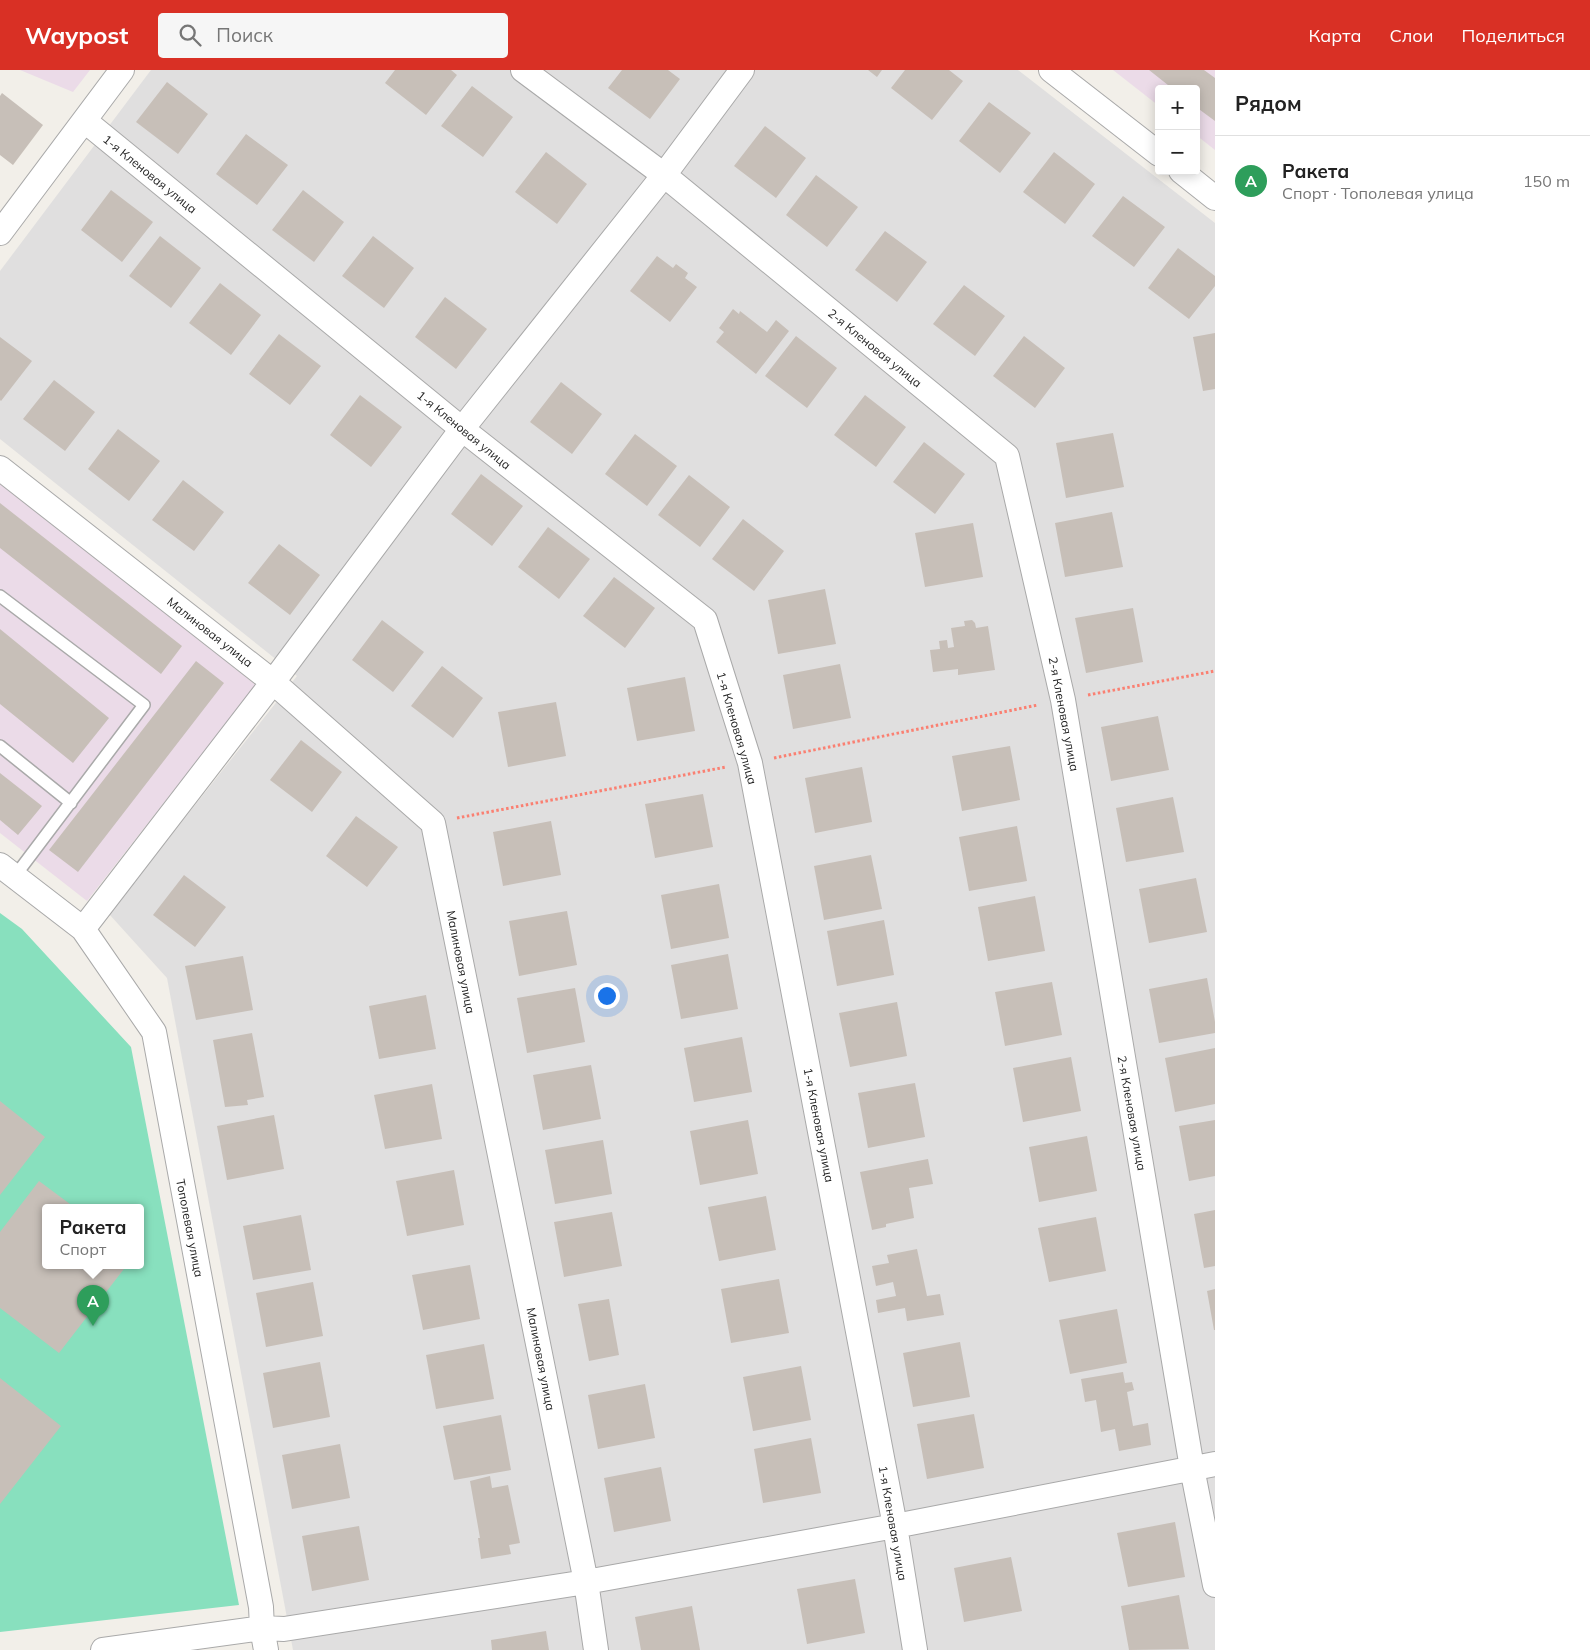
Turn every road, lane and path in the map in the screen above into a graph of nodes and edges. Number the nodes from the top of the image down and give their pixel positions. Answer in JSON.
{"nodes":[{"id":1,"x":122,"y":70,"type":"edge"},
{"id":2,"x":523,"y":70,"type":"edge"},
{"id":3,"x":742,"y":70,"type":"edge"},
{"id":4,"x":1051,"y":70,"type":"edge"},
{"id":5,"x":85,"y":121,"type":"junction"},
{"id":6,"x":1155,"y":151,"type":"edge"},
{"id":7,"x":664,"y":175,"type":"junction"},
{"id":8,"x":1186,"y":175,"type":"edge"},
{"id":9,"x":1215,"y":198,"type":"edge"},
{"id":10,"x":0,"y":233,"type":"edge"},
{"id":11,"x":462,"y":428,"type":"junction"},
{"id":12,"x":0,"y":468,"type":"edge"},
{"id":13,"x":0,"y":596,"type":"edge"},
{"id":14,"x":1215,"y":671,"type":"edge"},
{"id":15,"x":273,"y":682,"type":"junction"},
{"id":16,"x":1063,"y":700,"type":"junction"},
{"id":17,"x":0,"y":746,"type":"edge"},
{"id":18,"x":750,"y":763,"type":"junction"},
{"id":19,"x":71,"y":803,"type":"junction"},
{"id":20,"x":433,"y":822,"type":"junction"},
{"id":21,"x":8,"y":871,"type":"edge"},
{"id":22,"x":83,"y":929,"type":"junction"},
{"id":23,"x":1215,"y":1464,"type":"edge"},
{"id":24,"x":1192,"y":1468,"type":"junction"},
{"id":25,"x":895,"y":1526,"type":"junction"},
{"id":26,"x":586,"y":1582,"type":"junction"},
{"id":27,"x":1215,"y":1585,"type":"edge"},
{"id":28,"x":264,"y":1639,"type":"edge"},
{"id":29,"x":103,"y":1650,"type":"edge"},
{"id":30,"x":596,"y":1650,"type":"edge"},
{"id":31,"x":914,"y":1650,"type":"edge"}],
"edges":[{"from":1,"to":5,"type":"street"},
{"from":2,"to":7,"type":"street","name":"2-я Кленовая улица"},
{"from":3,"to":7,"type":"street"},
{"from":4,"to":6,"type":"street"},
{"from":5,"to":10,"type":"street"},
{"from":5,"to":11,"type":"street","name":"1-я Кленовая улица"},
{"from":7,"to":11,"type":"street"},
{"from":7,"to":16,"type":"street","name":"2-я Кленовая улица"},
{"from":8,"to":9,"type":"street"},
{"from":11,"to":15,"type":"street"},
{"from":11,"to":18,"type":"street","name":"1-я Кленовая улица"},
{"from":12,"to":15,"type":"street","name":"Малиновая улица"},
{"from":13,"to":19,"type":"lane"},
{"from":14,"to":16,"type":"path"},
{"from":15,"to":20,"type":"street","name":"Малиновая улица"},
{"from":15,"to":22,"type":"street"},
{"from":16,"to":18,"type":"path"},
{"from":16,"to":24,"type":"street","name":"2-я Кленовая улица"},
{"from":17,"to":19,"type":"lane"},
{"from":18,"to":20,"type":"path"},
{"from":18,"to":25,"type":"street","name":"1-я Кленовая улица"},
{"from":19,"to":21,"type":"lane"},
{"from":20,"to":26,"type":"street","name":"Малиновая улица"},
{"from":21,"to":22,"type":"street","name":"Тополевая улица"},
{"from":22,"to":28,"type":"street","name":"Тополевая улица"},
{"from":23,"to":24,"type":"street"},
{"from":24,"to":25,"type":"street"},
{"from":24,"to":27,"type":"street","name":"2-я Кленовая улица"},
{"from":25,"to":26,"type":"street"},
{"from":25,"to":31,"type":"street","name":"1-я Кленовая улица"},
{"from":26,"to":28,"type":"street"},
{"from":26,"to":30,"type":"street","name":"Малиновая улица"},
{"from":28,"to":29,"type":"street"}]}
